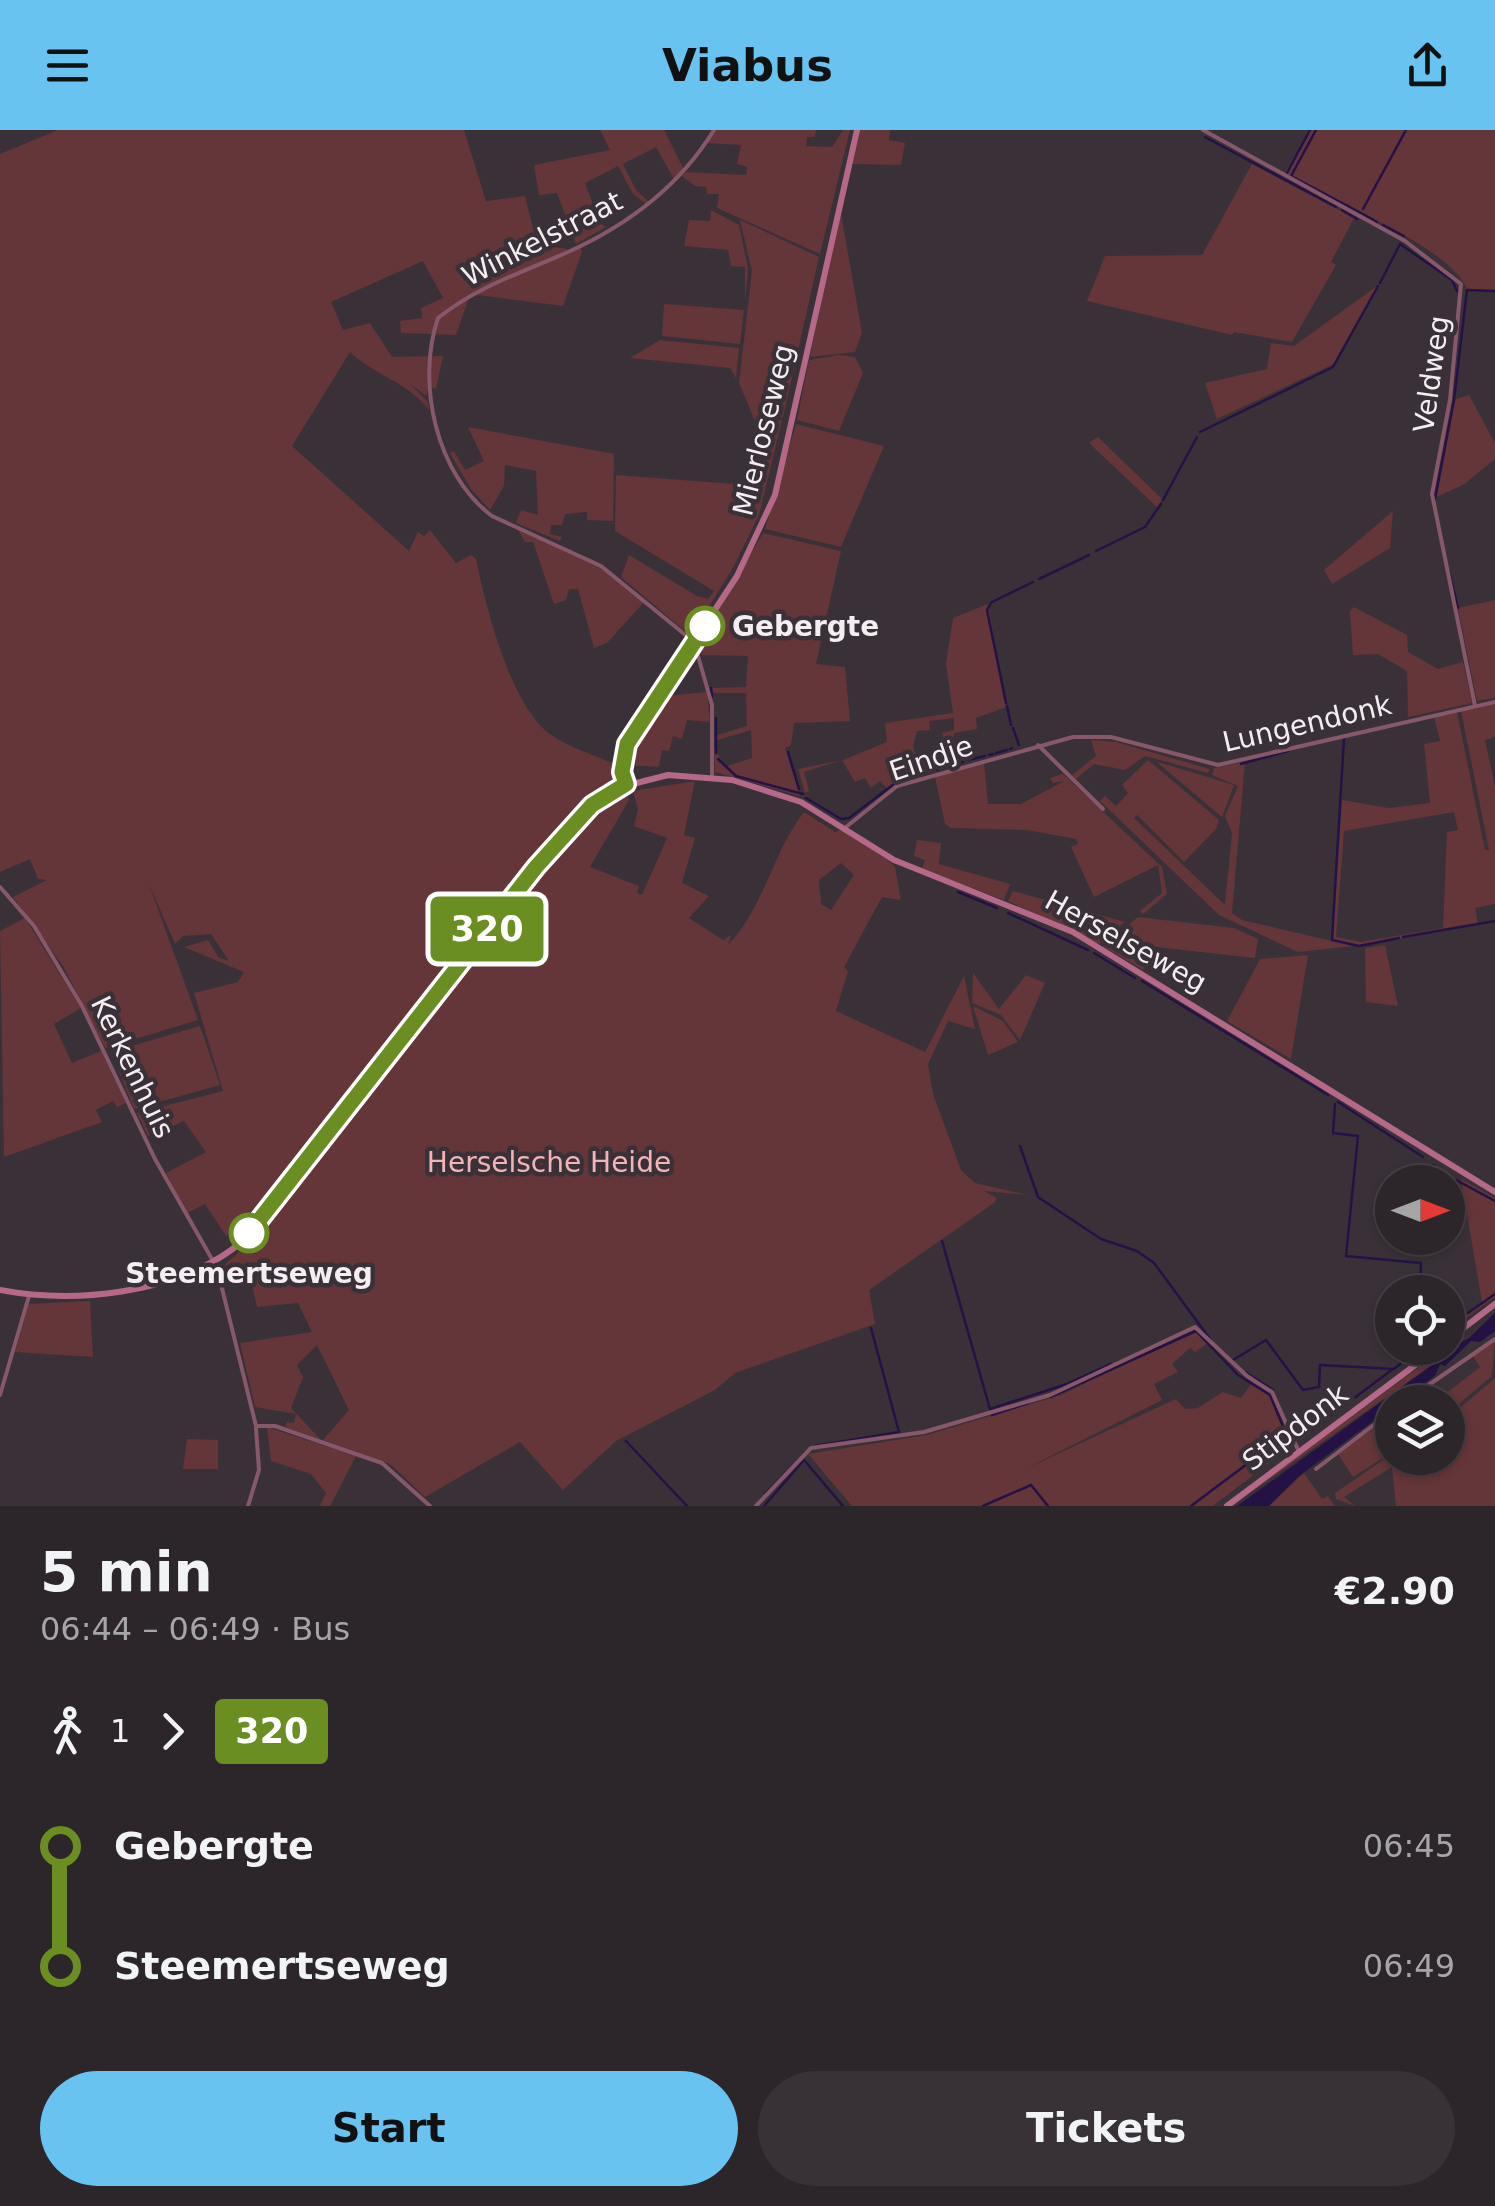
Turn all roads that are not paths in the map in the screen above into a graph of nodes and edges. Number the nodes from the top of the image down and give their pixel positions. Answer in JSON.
{"nodes":[{"id":1,"x":714,"y":130,"type":"edge"},
{"id":2,"x":857,"y":130,"type":"edge"},
{"id":3,"x":1203,"y":130,"type":"edge"},
{"id":4,"x":694,"y":642,"type":"junction"},
{"id":5,"x":1495,"y":702,"type":"edge"},
{"id":6,"x":1476,"y":706,"type":"junction"},
{"id":7,"x":1128,"y":742,"type":"joint"},
{"id":8,"x":1038,"y":744,"type":"junction"},
{"id":9,"x":712,"y":776,"type":"junction"},
{"id":10,"x":628,"y":784,"type":"junction"},
{"id":11,"x":1103,"y":809,"type":"dead end"},
{"id":12,"x":846,"y":827,"type":"junction"},
{"id":13,"x":0,"y":887,"type":"edge"},
{"id":14,"x":7,"y":896,"type":"junction"},
{"id":15,"x":0,"y":898,"type":"edge"},
{"id":16,"x":1495,"y":1192,"type":"edge"},
{"id":17,"x":214,"y":1263,"type":"junction"},
{"id":18,"x":0,"y":1290,"type":"edge"},
{"id":19,"x":30,"y":1296,"type":"junction"},
{"id":20,"x":1495,"y":1304,"type":"edge"},
{"id":21,"x":1465,"y":1327,"type":"edge"},
{"id":22,"x":1495,"y":1339,"type":"edge"},
{"id":23,"x":1416,"y":1365,"type":"edge"},
{"id":24,"x":1429,"y":1385,"type":"edge"},
{"id":25,"x":0,"y":1395,"type":"edge"},
{"id":26,"x":1375,"y":1424,"type":"edge"},
{"id":27,"x":256,"y":1426,"type":"junction"},
{"id":28,"x":1302,"y":1451,"type":"junction"},
{"id":29,"x":1316,"y":1470,"type":"dead end"},
{"id":30,"x":248,"y":1506,"type":"edge"},
{"id":31,"x":430,"y":1506,"type":"edge"},
{"id":32,"x":756,"y":1506,"type":"edge"},
{"id":33,"x":1227,"y":1506,"type":"edge"}],
"edges":[{"from":1,"to":4,"type":"street","name":"Winkelstraat"},
{"from":2,"to":4,"type":"street","name":"Mierloseweg"},
{"from":3,"to":6,"type":"street","name":"Veldweg"},
{"from":4,"to":9,"type":"street"},
{"from":4,"to":10,"type":"street","name":"Mierloseweg"},
{"from":5,"to":6,"type":"street","name":"Lungendonk"},
{"from":6,"to":7,"type":"street","name":"Lungendonk"},
{"from":7,"to":8,"type":"street","name":"Eindje"},
{"from":8,"to":11,"type":"street"},
{"from":8,"to":12,"type":"street","name":"Eindje"},
{"from":9,"to":10,"type":"street","name":"Herselseweg"},
{"from":9,"to":12,"type":"street","name":"Herselseweg"},
{"from":10,"to":17,"type":"street","name":"Herselseweg"},
{"from":12,"to":16,"type":"street","name":"Herselseweg"},
{"from":13,"to":14,"type":"street","name":"Kerkenhuis"},
{"from":14,"to":15,"type":"street"},
{"from":14,"to":17,"type":"street","name":"Kerkenhuis"},
{"from":17,"to":19,"type":"street"},
{"from":17,"to":27,"type":"street","name":"Kerkenhuis"},
{"from":18,"to":19,"type":"street"},
{"from":19,"to":25,"type":"street"},
{"from":20,"to":21,"type":"street"},
{"from":22,"to":24,"type":"street"},
{"from":23,"to":28,"type":"street","name":"Stipdonk"},
{"from":26,"to":29,"type":"street"},
{"from":27,"to":30,"type":"street","name":"Kerkenhuis"},
{"from":27,"to":31,"type":"street"},
{"from":28,"to":32,"type":"street"},
{"from":28,"to":33,"type":"street","name":"Stipdonk"}]}
